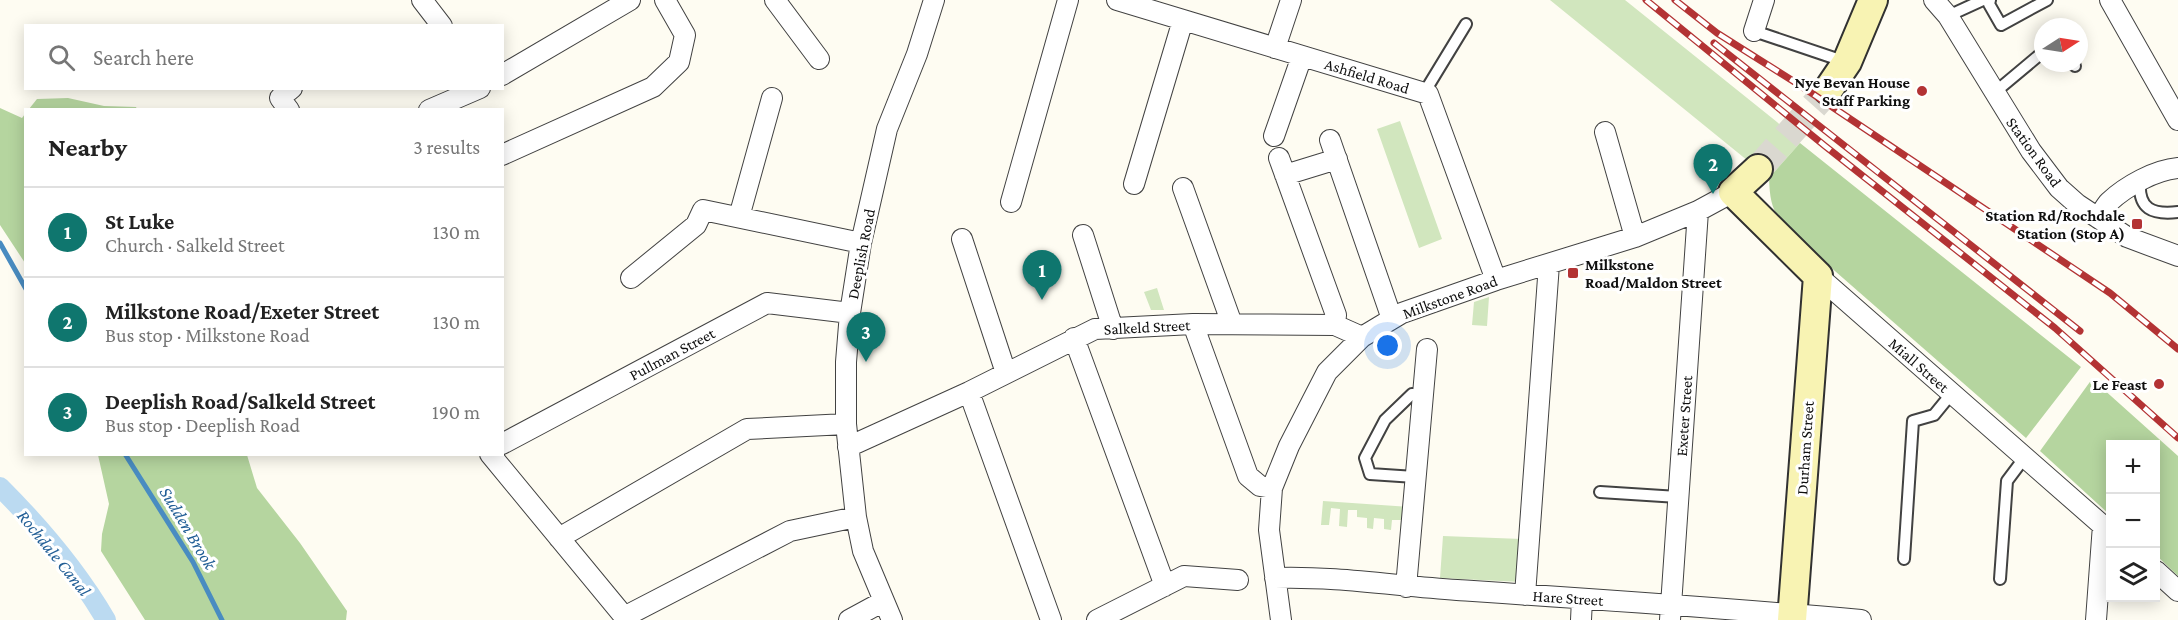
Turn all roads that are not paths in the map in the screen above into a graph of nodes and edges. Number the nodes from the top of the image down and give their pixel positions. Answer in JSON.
{"nodes":[{"id":1,"x":422,"y":0,"type":"edge"},
{"id":2,"x":630,"y":0,"type":"edge"},
{"id":3,"x":665,"y":0,"type":"edge"},
{"id":4,"x":775,"y":0,"type":"edge"},
{"id":5,"x":934,"y":0,"type":"edge"},
{"id":6,"x":1068,"y":0,"type":"edge"},
{"id":7,"x":1117,"y":0,"type":"edge"},
{"id":8,"x":1292,"y":0,"type":"edge"},
{"id":9,"x":1764,"y":0,"type":"edge"},
{"id":10,"x":1873,"y":0,"type":"edge"},
{"id":11,"x":1934,"y":0,"type":"edge"},
{"id":12,"x":1983,"y":0,"type":"edge"},
{"id":13,"x":1990,"y":0,"type":"edge"},
{"id":14,"x":2047,"y":0,"type":"edge"},
{"id":15,"x":2110,"y":0,"type":"edge"},
{"id":16,"x":1948,"y":16,"type":"junction"},
{"id":17,"x":1183,"y":20,"type":"junction"},
{"id":18,"x":440,"y":24,"type":"edge"},
{"id":19,"x":1466,"y":24,"type":"dead end"},
{"id":20,"x":1754,"y":31,"type":"joint"},
{"id":21,"x":1275,"y":48,"type":"junction"},
{"id":22,"x":1302,"y":56,"type":"junction"},
{"id":23,"x":819,"y":58,"type":"dead end"},
{"id":24,"x":2034,"y":60,"type":"edge"},
{"id":25,"x":1846,"y":62,"type":"junction"},
{"id":26,"x":504,"y":74,"type":"edge"},
{"id":27,"x":290,"y":90,"type":"edge"},
{"id":28,"x":475,"y":90,"type":"edge"},
{"id":29,"x":1828,"y":90,"type":"tunnel mouth"},
{"id":30,"x":1424,"y":93,"type":"junction"},
{"id":31,"x":1994,"y":93,"type":"junction"},
{"id":32,"x":772,"y":98,"type":"dead end"},
{"id":33,"x":288,"y":108,"type":"edge"},
{"id":34,"x":434,"y":108,"type":"edge"},
{"id":35,"x":2178,"y":120,"type":"edge"},
{"id":36,"x":1605,"y":132,"type":"dead end"},
{"id":37,"x":1274,"y":136,"type":"dead end"},
{"id":38,"x":1330,"y":140,"type":"dead end"},
{"id":39,"x":504,"y":154,"type":"edge"},
{"id":40,"x":1337,"y":159,"type":"junction"},
{"id":41,"x":2178,"y":168,"type":"edge"},
{"id":42,"x":1758,"y":169,"type":"tunnel mouth"},
{"id":43,"x":2140,"y":182,"type":"junction"},
{"id":44,"x":1134,"y":184,"type":"dead end"},
{"id":45,"x":1183,"y":188,"type":"dead end"},
{"id":46,"x":1733,"y":192,"type":"junction"},
{"id":47,"x":1011,"y":202,"type":"dead end"},
{"id":48,"x":1698,"y":211,"type":"junction"},
{"id":49,"x":2178,"y":212,"type":"edge"},
{"id":50,"x":739,"y":217,"type":"junction"},
{"id":51,"x":2098,"y":218,"type":"junction"},
{"id":52,"x":1083,"y":235,"type":"dead end"},
{"id":53,"x":1635,"y":237,"type":"junction"},
{"id":54,"x":962,"y":239,"type":"dead end"},
{"id":55,"x":861,"y":243,"type":"junction"},
{"id":56,"x":2178,"y":256,"type":"edge"},
{"id":57,"x":1549,"y":264,"type":"junction"},
{"id":58,"x":1818,"y":276,"type":"junction"},
{"id":59,"x":631,"y":278,"type":"dead end"},
{"id":60,"x":1496,"y":280,"type":"junction"},
{"id":61,"x":850,"y":313,"type":"junction"},
{"id":62,"x":1392,"y":319,"type":"junction"},
{"id":63,"x":1193,"y":324,"type":"junction"},
{"id":64,"x":1232,"y":324,"type":"junction"},
{"id":65,"x":1335,"y":325,"type":"junction"},
{"id":66,"x":1113,"y":329,"type":"junction"},
{"id":67,"x":1362,"y":337,"type":"junction"},
{"id":68,"x":1074,"y":338,"type":"junction"},
{"id":69,"x":1427,"y":350,"type":"dead end"},
{"id":70,"x":1006,"y":373,"type":"junction"},
{"id":71,"x":969,"y":392,"type":"junction"},
{"id":72,"x":1952,"y":393,"type":"junction"},
{"id":73,"x":1423,"y":395,"type":"junction"},
{"id":74,"x":846,"y":424,"type":"junction"},
{"id":75,"x":504,"y":443,"type":"edge"},
{"id":76,"x":848,"y":447,"type":"junction"},
{"id":77,"x":492,"y":456,"type":"edge"},
{"id":78,"x":2025,"y":458,"type":"junction"},
{"id":79,"x":1415,"y":477,"type":"junction"},
{"id":80,"x":1272,"y":488,"type":"junction"},
{"id":81,"x":1600,"y":492,"type":"dead end"},
{"id":82,"x":1678,"y":497,"type":"junction"},
{"id":83,"x":856,"y":517,"type":"junction"},
{"id":84,"x":2106,"y":528,"type":"edge"},
{"id":85,"x":2106,"y":537,"type":"edge"},
{"id":86,"x":559,"y":538,"type":"junction"},
{"id":87,"x":1904,"y":560,"type":"dead end"},
{"id":88,"x":2160,"y":575,"type":"edge"},
{"id":89,"x":1275,"y":579,"type":"junction"},
{"id":90,"x":2000,"y":579,"type":"dead end"},
{"id":91,"x":1238,"y":580,"type":"dead end"},
{"id":92,"x":1165,"y":586,"type":"junction"},
{"id":93,"x":1406,"y":587,"type":"junction"},
{"id":94,"x":2178,"y":591,"type":"edge"},
{"id":95,"x":1525,"y":595,"type":"junction"},
{"id":96,"x":1582,"y":598,"type":"junction"},
{"id":97,"x":884,"y":601,"type":"junction"},
{"id":98,"x":1670,"y":612,"type":"edge"},
{"id":99,"x":1792,"y":617,"type":"edge"},
{"id":100,"x":625,"y":618,"type":"edge"},
{"id":101,"x":849,"y":620,"type":"edge"},
{"id":102,"x":892,"y":620,"type":"edge"},
{"id":103,"x":1051,"y":620,"type":"edge"},
{"id":104,"x":1097,"y":620,"type":"edge"},
{"id":105,"x":1281,"y":620,"type":"edge"},
{"id":106,"x":1581,"y":620,"type":"edge"},
{"id":107,"x":1861,"y":620,"type":"edge"},
{"id":108,"x":2096,"y":620,"type":"edge"}],
"edges":[{"from":1,"to":18,"type":"street"},
{"from":2,"to":26,"type":"street"},
{"from":3,"to":39,"type":"street"},
{"from":4,"to":23,"type":"street"},
{"from":5,"to":55,"type":"street","name":"Deeplish Road"},
{"from":6,"to":47,"type":"street"},
{"from":7,"to":17,"type":"street","name":"Ashfield Road"},
{"from":8,"to":21,"type":"street"},
{"from":9,"to":20,"type":"street"},
{"from":10,"to":25,"type":"main road"},
{"from":11,"to":16,"type":"street","name":"Station Road"},
{"from":12,"to":16,"type":"lane"},
{"from":13,"to":14,"type":"lane"},
{"from":15,"to":35,"type":"street"},
{"from":16,"to":31,"type":"street","name":"Station Road"},
{"from":17,"to":21,"type":"street","name":"Ashfield Road"},
{"from":17,"to":44,"type":"street"},
{"from":19,"to":30,"type":"lane"},
{"from":20,"to":25,"type":"lane"},
{"from":21,"to":22,"type":"street","name":"Ashfield Road"},
{"from":22,"to":30,"type":"street","name":"Ashfield Road"},
{"from":22,"to":37,"type":"street"},
{"from":24,"to":31,"type":"lane"},
{"from":25,"to":29,"type":"main road"},
{"from":27,"to":33,"type":"street"},
{"from":28,"to":34,"type":"street"},
{"from":30,"to":60,"type":"street","name":"Ashfield Road"},
{"from":31,"to":51,"type":"street","name":"Station Road"},
{"from":32,"to":50,"type":"street"},
{"from":36,"to":53,"type":"street"},
{"from":38,"to":40,"type":"street"},
{"from":40,"to":62,"type":"street"},
{"from":40,"to":65,"type":"street"},
{"from":41,"to":43,"type":"street"},
{"from":42,"to":46,"type":"main road","name":"Milkstone Road"},
{"from":43,"to":49,"type":"lane"},
{"from":43,"to":51,"type":"street"},
{"from":45,"to":64,"type":"street"},
{"from":46,"to":48,"type":"street","name":"Milkstone Road"},
{"from":46,"to":58,"type":"main road","name":"Miall Street"},
{"from":48,"to":53,"type":"street","name":"Milkstone Road"},
{"from":48,"to":82,"type":"street","name":"Exeter Street"},
{"from":50,"to":55,"type":"street"},
{"from":50,"to":59,"type":"street"},
{"from":51,"to":56,"type":"street","name":"Station Road"},
{"from":52,"to":66,"type":"street"},
{"from":53,"to":57,"type":"street","name":"Milkstone Road"},
{"from":54,"to":70,"type":"street"},
{"from":55,"to":61,"type":"street","name":"Deeplish Road"},
{"from":57,"to":60,"type":"street","name":"Milkstone Road"},
{"from":57,"to":95,"type":"street"},
{"from":58,"to":72,"type":"street","name":"Miall Street"},
{"from":58,"to":99,"type":"main road","name":"Durham Street"},
{"from":60,"to":62,"type":"street","name":"Milkstone Road"},
{"from":61,"to":74,"type":"street","name":"Deeplish Road"},
{"from":61,"to":75,"type":"street","name":"Pullman Street"},
{"from":62,"to":67,"type":"street","name":"Milkstone Road"},
{"from":63,"to":64,"type":"street","name":"Salkeld Street"},
{"from":63,"to":66,"type":"street","name":"Salkeld Street"},
{"from":63,"to":80,"type":"street"},
{"from":64,"to":65,"type":"street","name":"Salkeld Street"},
{"from":65,"to":67,"type":"street","name":"Salkeld Street"},
{"from":66,"to":68,"type":"street","name":"Salkeld Street"},
{"from":67,"to":80,"type":"street","name":"Milkstone Road"},
{"from":68,"to":70,"type":"street","name":"Salkeld Street"},
{"from":68,"to":92,"type":"street"},
{"from":69,"to":73,"type":"street"},
{"from":70,"to":71,"type":"street","name":"Salkeld Street"},
{"from":71,"to":76,"type":"street","name":"Salkeld Street"},
{"from":71,"to":103,"type":"street"},
{"from":72,"to":78,"type":"street","name":"Miall Street"},
{"from":72,"to":87,"type":"lane"},
{"from":73,"to":79,"type":"street"},
{"from":73,"to":79,"type":"lane"},
{"from":74,"to":76,"type":"street","name":"Deeplish Road"},
{"from":74,"to":86,"type":"street"},
{"from":76,"to":83,"type":"street","name":"Deeplish Road"},
{"from":77,"to":86,"type":"street"},
{"from":78,"to":84,"type":"street","name":"Miall Street"},
{"from":78,"to":90,"type":"lane"},
{"from":79,"to":93,"type":"street"},
{"from":80,"to":89,"type":"street","name":"Milkstone Road"},
{"from":81,"to":82,"type":"lane"},
{"from":82,"to":98,"type":"street","name":"Exeter Street"},
{"from":83,"to":97,"type":"street","name":"Deeplish Road"},
{"from":83,"to":100,"type":"street"},
{"from":85,"to":108,"type":"street"},
{"from":86,"to":100,"type":"street"},
{"from":88,"to":94,"type":"street"},
{"from":89,"to":93,"type":"street","name":"Hare Street"},
{"from":89,"to":105,"type":"street","name":"Milkstone Road"},
{"from":91,"to":92,"type":"street"},
{"from":92,"to":104,"type":"street"},
{"from":93,"to":95,"type":"street","name":"Hare Street"},
{"from":95,"to":96,"type":"street","name":"Hare Street"},
{"from":96,"to":98,"type":"street","name":"Hare Street"},
{"from":96,"to":106,"type":"street"},
{"from":97,"to":101,"type":"street"},
{"from":97,"to":102,"type":"street","name":"Deeplish Road"},
{"from":98,"to":99,"type":"street","name":"Hare Street"},
{"from":99,"to":107,"type":"street","name":"Hare Street"}]}
